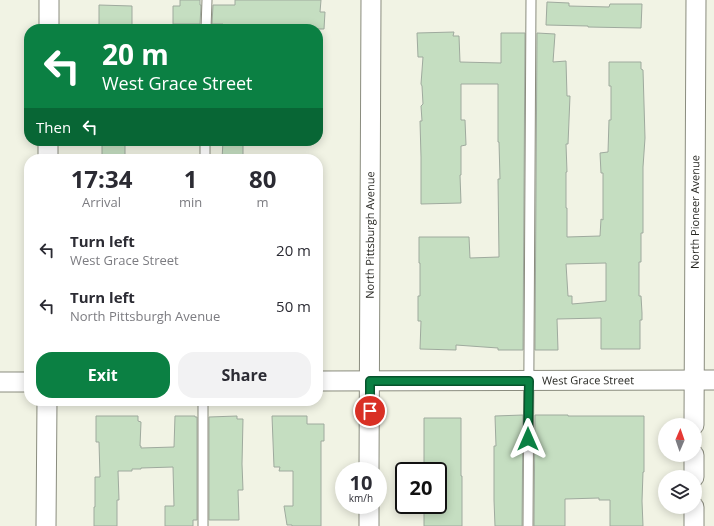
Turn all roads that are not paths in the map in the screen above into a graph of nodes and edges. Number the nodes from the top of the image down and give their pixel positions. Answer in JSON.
{"nodes":[{"id":1,"x":49,"y":0,"type":"edge"},
{"id":2,"x":207,"y":0,"type":"edge"},
{"id":3,"x":371,"y":0,"type":"edge"},
{"id":4,"x":531,"y":0,"type":"edge"},
{"id":5,"x":696,"y":0,"type":"edge"},
{"id":6,"x":49,"y":24,"type":"edge"},
{"id":7,"x":206,"y":24,"type":"edge"},
{"id":8,"x":694,"y":380,"type":"junction"},
{"id":9,"x":714,"y":380,"type":"edge"},
{"id":10,"x":323,"y":381,"type":"edge"},
{"id":11,"x":370,"y":381,"type":"junction"},
{"id":12,"x":529,"y":381,"type":"junction"},
{"id":13,"x":0,"y":382,"type":"edge"},
{"id":14,"x":24,"y":382,"type":"edge"},
{"id":15,"x":47,"y":406,"type":"edge"},
{"id":16,"x":203,"y":406,"type":"edge"},
{"id":17,"x":694,"y":418,"type":"edge"},
{"id":18,"x":369,"y":462,"type":"edge"},
{"id":19,"x":369,"y":514,"type":"edge"},
{"id":20,"x":694,"y":514,"type":"edge"},
{"id":21,"x":46,"y":526,"type":"edge"},
{"id":22,"x":203,"y":526,"type":"edge"},
{"id":23,"x":369,"y":526,"type":"edge"},
{"id":24,"x":528,"y":526,"type":"edge"},
{"id":25,"x":694,"y":526,"type":"edge"}],
"edges":[{"from":1,"to":6,"type":"street"},
{"from":2,"to":7,"type":"lane"},
{"from":3,"to":11,"type":"street","name":"North Pittsburgh Avenue"},
{"from":4,"to":12,"type":"lane"},
{"from":5,"to":8,"type":"street","name":"North Pioneer Avenue"},
{"from":8,"to":9,"type":"street","name":"West Grace Street"},
{"from":8,"to":12,"type":"street","name":"West Grace Street"},
{"from":8,"to":17,"type":"street","name":"North Pioneer Avenue"},
{"from":10,"to":11,"type":"street","name":"West Grace Street"},
{"from":11,"to":12,"type":"street","name":"West Grace Street"},
{"from":11,"to":18,"type":"street","name":"North Pittsburgh Avenue"},
{"from":12,"to":24,"type":"lane"},
{"from":13,"to":14,"type":"street"},
{"from":15,"to":21,"type":"street"},
{"from":16,"to":22,"type":"lane"},
{"from":19,"to":23,"type":"street"},
{"from":20,"to":25,"type":"street"}]}
